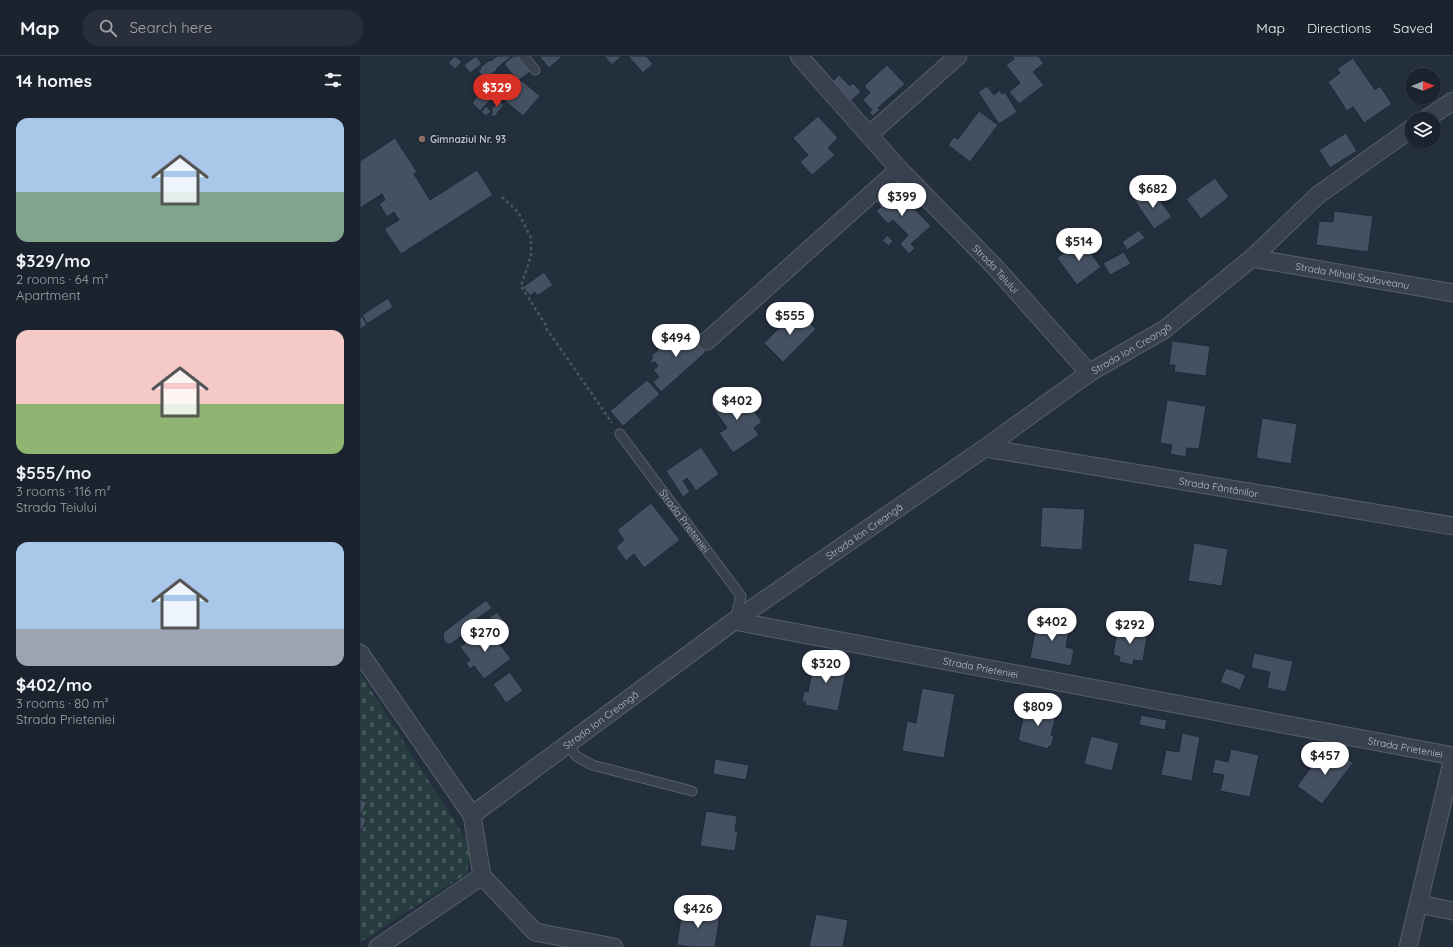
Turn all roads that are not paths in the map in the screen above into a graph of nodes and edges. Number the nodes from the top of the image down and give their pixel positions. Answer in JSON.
{"nodes":[{"id":1,"x":523,"y":56,"type":"edge"},
{"id":2,"x":799,"y":56,"type":"edge"},
{"id":3,"x":958,"y":56,"type":"edge"},
{"id":4,"x":535,"y":70,"type":"dead end"},
{"id":5,"x":1453,"y":101,"type":"edge"},
{"id":6,"x":1436,"y":112,"type":"edge"},
{"id":7,"x":1405,"y":133,"type":"edge"},
{"id":8,"x":869,"y":135,"type":"junction"},
{"id":9,"x":899,"y":169,"type":"junction"},
{"id":10,"x":1252,"y":258,"type":"junction"},
{"id":11,"x":1453,"y":294,"type":"edge"},
{"id":12,"x":707,"y":341,"type":"dead end"},
{"id":13,"x":1089,"y":373,"type":"junction"},
{"id":14,"x":620,"y":434,"type":"road end"},
{"id":15,"x":985,"y":448,"type":"junction"},
{"id":16,"x":1453,"y":526,"type":"edge"},
{"id":17,"x":734,"y":621,"type":"junction"},
{"id":18,"x":360,"y":653,"type":"edge"},
{"id":19,"x":568,"y":744,"type":"junction"},
{"id":20,"x":1453,"y":757,"type":"edge"},
{"id":21,"x":692,"y":791,"type":"dead end"},
{"id":22,"x":472,"y":815,"type":"junction"},
{"id":23,"x":482,"y":876,"type":"junction"},
{"id":24,"x":1419,"y":904,"type":"junction"},
{"id":25,"x":1453,"y":911,"type":"edge"},
{"id":26,"x":378,"y":947,"type":"edge"},
{"id":27,"x":614,"y":947,"type":"edge"},
{"id":28,"x":1408,"y":947,"type":"edge"}],
"edges":[{"from":1,"to":4,"type":"lane"},
{"from":2,"to":8,"type":"street","name":"Strada Teiului"},
{"from":3,"to":8,"type":"street"},
{"from":5,"to":6,"type":"street"},
{"from":7,"to":10,"type":"street","name":"Strada Ion Creangă"},
{"from":8,"to":9,"type":"street","name":"Strada Teiului"},
{"from":9,"to":12,"type":"street"},
{"from":9,"to":13,"type":"street","name":"Strada Teiului"},
{"from":10,"to":11,"type":"street","name":"Strada Mihail Sadoveanu"},
{"from":10,"to":13,"type":"street","name":"Strada Ion Creangă"},
{"from":13,"to":15,"type":"street","name":"Strada Ion Creangă"},
{"from":14,"to":17,"type":"lane","name":"Strada Prieteniei"},
{"from":15,"to":16,"type":"street","name":"Strada Fântânilor"},
{"from":15,"to":17,"type":"street","name":"Strada Ion Creangă"},
{"from":17,"to":19,"type":"street","name":"Strada Ion Creangă"},
{"from":17,"to":20,"type":"street","name":"Strada Prieteniei"},
{"from":18,"to":22,"type":"street"},
{"from":19,"to":21,"type":"lane"},
{"from":19,"to":22,"type":"street","name":"Strada Ion Creangă"},
{"from":20,"to":24,"type":"street"},
{"from":22,"to":23,"type":"street"},
{"from":23,"to":26,"type":"street"},
{"from":23,"to":27,"type":"street"},
{"from":24,"to":25,"type":"street"},
{"from":24,"to":28,"type":"street"}]}
